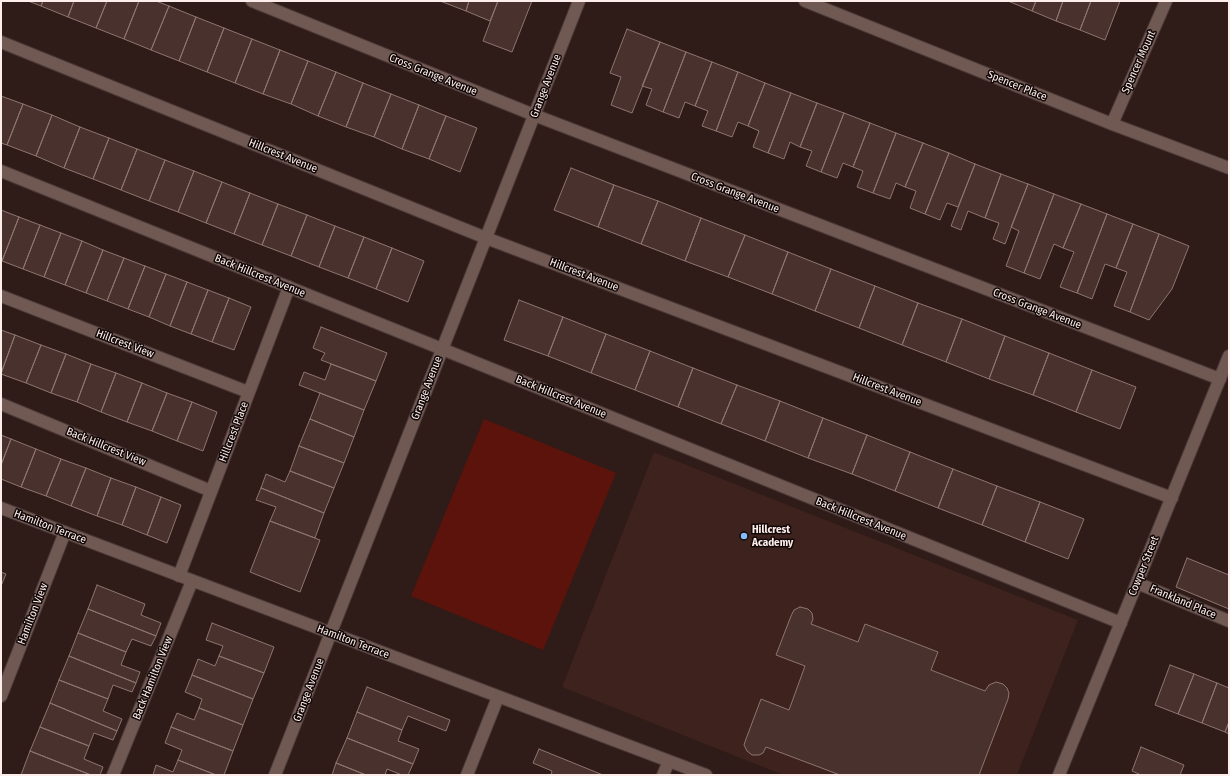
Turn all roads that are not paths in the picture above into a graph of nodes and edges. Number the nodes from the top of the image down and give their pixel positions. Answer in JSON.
{"nodes":[{"id":1,"x":252,"y":1,"type":"edge"},
{"id":2,"x":579,"y":1,"type":"edge"},
{"id":3,"x":805,"y":1,"type":"edge"},
{"id":4,"x":1166,"y":1,"type":"edge"},
{"id":5,"x":1,"y":42,"type":"edge"},
{"id":6,"x":534,"y":116,"type":"junction"},
{"id":7,"x":1112,"y":124,"type":"junction"},
{"id":8,"x":1229,"y":168,"type":"edge"},
{"id":9,"x":1,"y":171,"type":"edge"},
{"id":10,"x":486,"y":238,"type":"junction"},
{"id":11,"x":289,"y":287,"type":"junction"},
{"id":12,"x":1,"y":296,"type":"edge"},
{"id":13,"x":442,"y":350,"type":"junction"},
{"id":14,"x":1229,"y":356,"type":"edge"},
{"id":15,"x":1220,"y":379,"type":"junction"},
{"id":16,"x":248,"y":392,"type":"junction"},
{"id":17,"x":1,"y":404,"type":"edge"},
{"id":18,"x":211,"y":491,"type":"junction"},
{"id":19,"x":1172,"y":498,"type":"junction"},
{"id":20,"x":1,"y":508,"type":"edge"},
{"id":21,"x":65,"y":532,"type":"junction"},
{"id":22,"x":179,"y":576,"type":"junction"},
{"id":23,"x":192,"y":580,"type":"junction"},
{"id":24,"x":1137,"y":583,"type":"junction"},
{"id":25,"x":1229,"y":621,"type":"edge"},
{"id":26,"x":1121,"y":623,"type":"junction"},
{"id":27,"x":331,"y":633,"type":"junction"},
{"id":28,"x":1,"y":696,"type":"edge"},
{"id":29,"x":498,"y":697,"type":"junction"},
{"id":30,"x":669,"y":761,"type":"junction"},
{"id":31,"x":113,"y":775,"type":"edge"},
{"id":32,"x":276,"y":775,"type":"edge"},
{"id":33,"x":467,"y":775,"type":"edge"},
{"id":34,"x":664,"y":775,"type":"edge"},
{"id":35,"x":706,"y":775,"type":"edge"},
{"id":36,"x":1059,"y":775,"type":"edge"}],
"edges":[{"from":1,"to":6,"type":"street","name":"Cross Grange Avenue"},
{"from":2,"to":6,"type":"street","name":"Grange Avenue"},
{"from":3,"to":7,"type":"street","name":"Spencer Place"},
{"from":4,"to":7,"type":"street","name":"Spencer Mount"},
{"from":5,"to":10,"type":"street","name":"Hillcrest Avenue"},
{"from":6,"to":10,"type":"street","name":"Grange Avenue"},
{"from":6,"to":15,"type":"street","name":"Cross Grange Avenue"},
{"from":7,"to":8,"type":"street","name":"Spencer Place"},
{"from":9,"to":11,"type":"street","name":"Back Hillcrest Avenue"},
{"from":10,"to":13,"type":"street","name":"Grange Avenue"},
{"from":10,"to":19,"type":"street","name":"Hillcrest Avenue"},
{"from":11,"to":13,"type":"street","name":"Back Hillcrest Avenue"},
{"from":11,"to":16,"type":"street","name":"Hillcrest Place"},
{"from":12,"to":16,"type":"street","name":"Hillcrest View"},
{"from":13,"to":26,"type":"street","name":"Back Hillcrest Avenue"},
{"from":13,"to":27,"type":"street","name":"Grange Avenue"},
{"from":14,"to":15,"type":"street","name":"Cowper Street"},
{"from":15,"to":19,"type":"street","name":"Cowper Street"},
{"from":16,"to":18,"type":"street","name":"Hillcrest Place"},
{"from":17,"to":18,"type":"street","name":"Back Hillcrest View"},
{"from":18,"to":22,"type":"street","name":"Hillcrest Place"},
{"from":19,"to":24,"type":"street","name":"Cowper Street"},
{"from":20,"to":21,"type":"street","name":"Hamilton Terrace"},
{"from":21,"to":22,"type":"street","name":"Hamilton Terrace"},
{"from":21,"to":28,"type":"street","name":"Hamilton View"},
{"from":22,"to":23,"type":"street","name":"Hamilton Terrace"},
{"from":23,"to":27,"type":"street","name":"Hamilton Terrace"},
{"from":23,"to":31,"type":"street","name":"Back Hamilton View"},
{"from":24,"to":25,"type":"street","name":"Frankland Place"},
{"from":24,"to":26,"type":"street","name":"Cowper Street"},
{"from":26,"to":36,"type":"street","name":"Cowper Street"},
{"from":27,"to":29,"type":"street","name":"Hamilton Terrace"},
{"from":27,"to":32,"type":"street","name":"Grange Avenue"},
{"from":29,"to":30,"type":"street","name":"Hamilton Terrace"},
{"from":29,"to":33,"type":"street"},
{"from":30,"to":34,"type":"street"},
{"from":30,"to":35,"type":"street","name":"Hamilton Terrace"}]}
